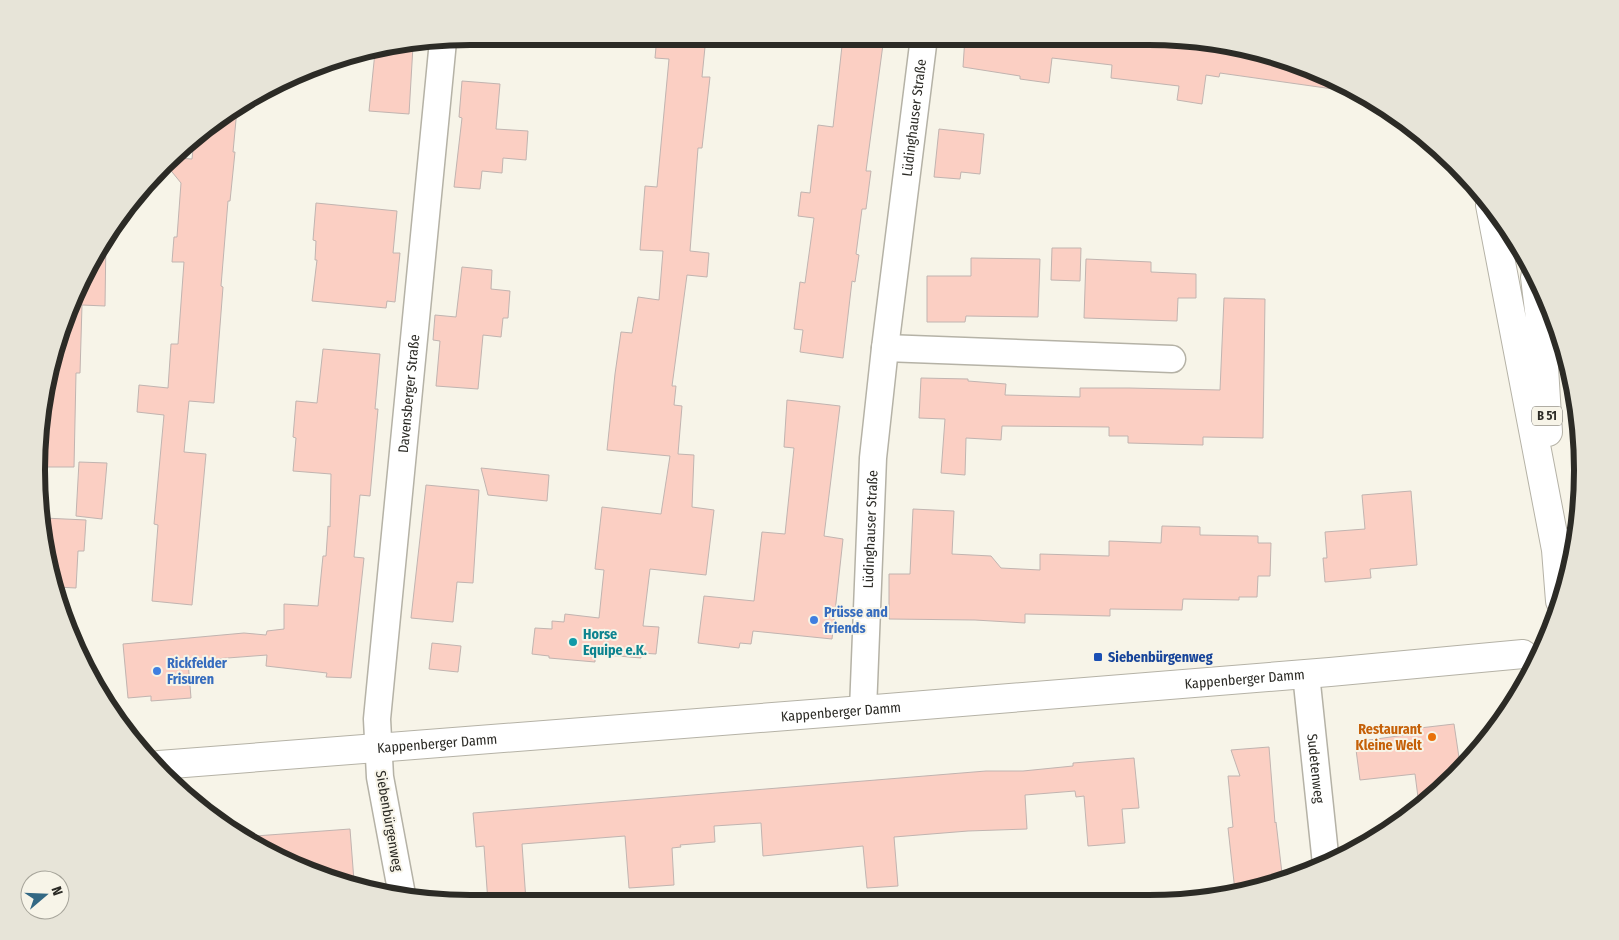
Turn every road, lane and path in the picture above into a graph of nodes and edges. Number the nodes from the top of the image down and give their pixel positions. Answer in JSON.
{"nodes":[{"id":1,"x":923,"y":45,"type":"edge"},
{"id":2,"x":443,"y":46,"type":"edge"},
{"id":3,"x":1493,"y":221,"type":"edge"},
{"id":4,"x":1538,"y":299,"type":"edge"},
{"id":5,"x":885,"y":348,"type":"junction"},
{"id":6,"x":1172,"y":359,"type":"dead end"},
{"id":7,"x":1557,"y":555,"type":"junction"},
{"id":8,"x":1559,"y":583,"type":"edge"},
{"id":9,"x":1523,"y":654,"type":"dead end"},
{"id":10,"x":1306,"y":674,"type":"junction"},
{"id":11,"x":863,"y":710,"type":"junction"},
{"id":12,"x":378,"y":747,"type":"junction"},
{"id":13,"x":163,"y":765,"type":"edge"},
{"id":14,"x":1325,"y":857,"type":"edge"},
{"id":15,"x":401,"y":889,"type":"edge"}],
"edges":[{"from":1,"to":5,"type":"street","name":"Lüdinghauser Straße"},
{"from":2,"to":12,"type":"street","name":"Davensberger Straße"},
{"from":3,"to":7,"type":"main road"},
{"from":4,"to":7,"type":"main road","number":"B 51"},
{"from":5,"to":6,"type":"street"},
{"from":5,"to":11,"type":"street","name":"Lüdinghauser Straße"},
{"from":7,"to":8,"type":"main road","number":"B 51"},
{"from":9,"to":10,"type":"main road","name":"Kappenberger Damm"},
{"from":10,"to":11,"type":"main road","name":"Kappenberger Damm"},
{"from":10,"to":14,"type":"street","name":"Sudetenweg"},
{"from":11,"to":12,"type":"main road","name":"Kappenberger Damm"},
{"from":12,"to":13,"type":"main road","name":"Kappenberger Damm"},
{"from":12,"to":15,"type":"street","name":"Siebenbürgenweg"}]}
